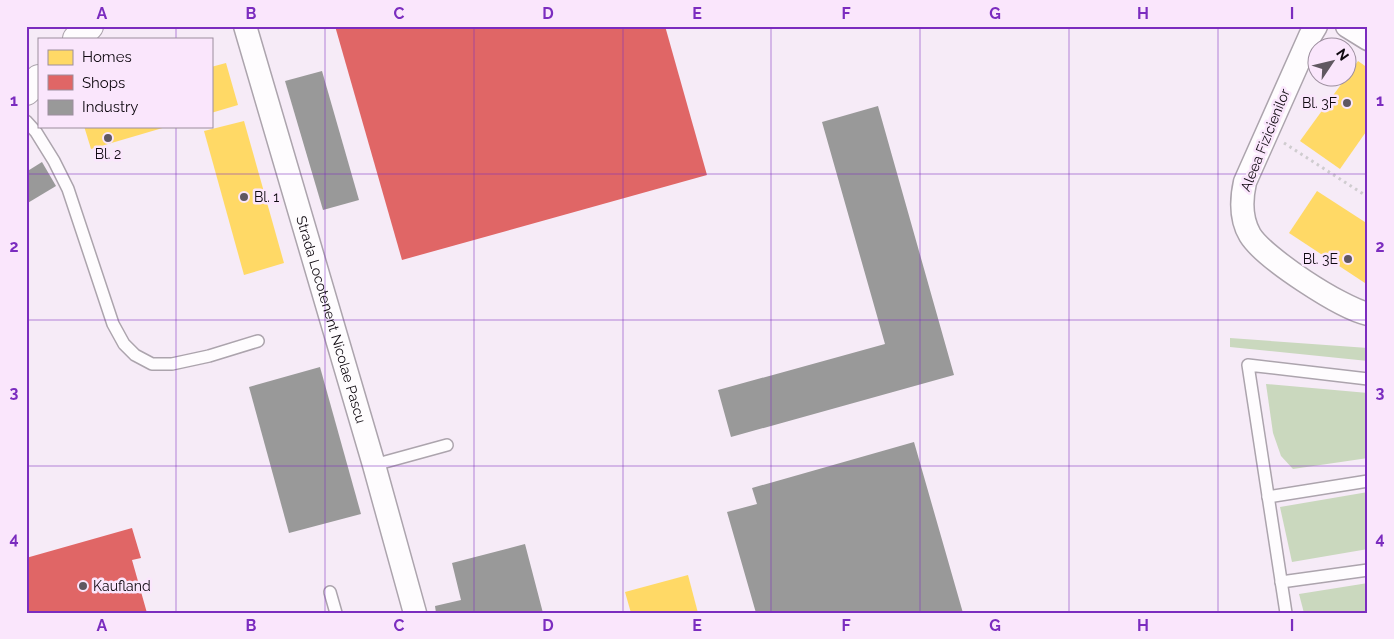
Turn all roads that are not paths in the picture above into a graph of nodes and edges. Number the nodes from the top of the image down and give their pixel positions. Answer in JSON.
{"nodes":[{"id":1,"x":89,"y":26,"type":"edge"},
{"id":2,"x":1316,"y":26,"type":"edge"},
{"id":3,"x":1347,"y":26,"type":"edge"},
{"id":4,"x":244,"y":27,"type":"edge"},
{"id":5,"x":78,"y":38,"type":"edge"},
{"id":6,"x":1368,"y":39,"type":"edge"},
{"id":7,"x":38,"y":80,"type":"edge"},
{"id":8,"x":26,"y":91,"type":"edge"},
{"id":9,"x":26,"y":121,"type":"edge"},
{"id":10,"x":1368,"y":314,"type":"edge"},
{"id":11,"x":258,"y":341,"type":"dead end"},
{"id":12,"x":1368,"y":379,"type":"edge"},
{"id":13,"x":447,"y":445,"type":"dead end"},
{"id":14,"x":374,"y":465,"type":"junction"},
{"id":15,"x":1368,"y":481,"type":"edge"},
{"id":16,"x":1268,"y":497,"type":"junction"},
{"id":17,"x":1368,"y":570,"type":"edge"},
{"id":18,"x":1281,"y":582,"type":"junction"},
{"id":19,"x":330,"y":592,"type":"dead end"},
{"id":20,"x":336,"y":613,"type":"edge"},
{"id":21,"x":415,"y":613,"type":"edge"},
{"id":22,"x":1286,"y":613,"type":"edge"}],
"edges":[{"from":1,"to":5,"type":"street"},
{"from":2,"to":10,"type":"street","name":"Aleea Fizicienilor"},
{"from":3,"to":6,"type":"street"},
{"from":4,"to":14,"type":"street","name":"Strada Locotenent Nicolae Pascu"},
{"from":7,"to":8,"type":"street"},
{"from":9,"to":11,"type":"lane"},
{"from":12,"to":16,"type":"lane"},
{"from":13,"to":14,"type":"lane"},
{"from":14,"to":21,"type":"street","name":"Strada Locotenent Nicolae Pascu"},
{"from":15,"to":16,"type":"lane"},
{"from":16,"to":18,"type":"lane"},
{"from":17,"to":18,"type":"lane"},
{"from":18,"to":22,"type":"lane"},
{"from":19,"to":20,"type":"lane"}]}
